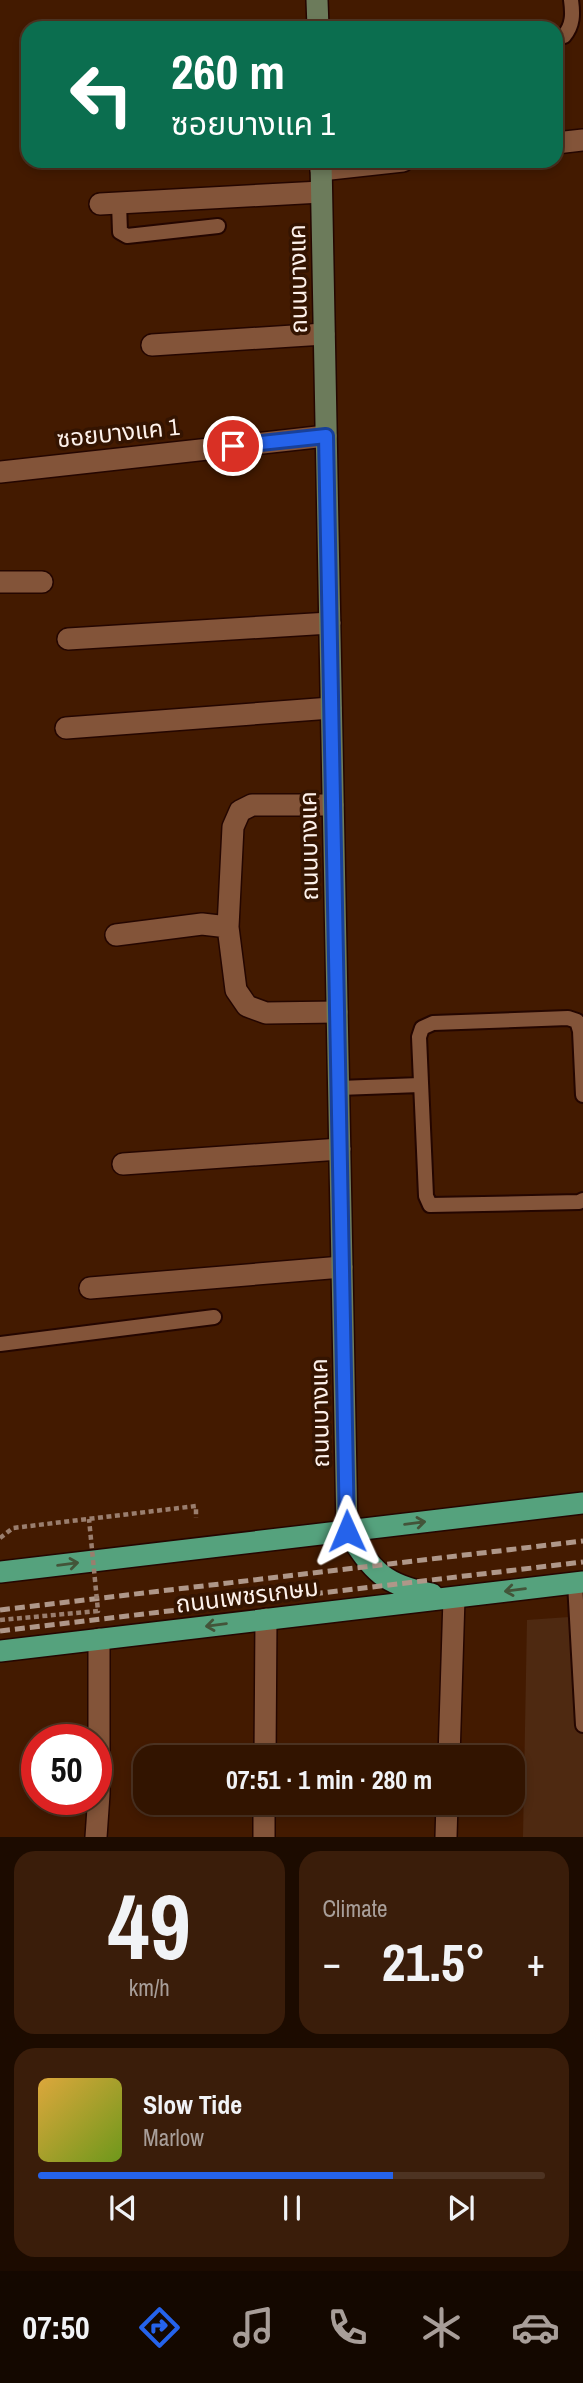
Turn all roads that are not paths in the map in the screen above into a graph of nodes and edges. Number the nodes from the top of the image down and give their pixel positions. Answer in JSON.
{"nodes":[{"id":1,"x":317,"y":0,"type":"edge"},
{"id":2,"x":570,"y":0,"type":"edge"},
{"id":3,"x":318,"y":21,"type":"edge"},
{"id":4,"x":563,"y":36,"type":"edge"},
{"id":5,"x":583,"y":139,"type":"edge"},
{"id":6,"x":563,"y":142,"type":"edge"},
{"id":7,"x":321,"y":168,"type":"edge"},
{"id":8,"x":321,"y":192,"type":"junction"},
{"id":9,"x":109,"y":203,"type":"joint"},
{"id":10,"x":218,"y":226,"type":"dead end"},
{"id":11,"x":324,"y":334,"type":"junction"},
{"id":12,"x":152,"y":345,"type":"dead end"},
{"id":13,"x":326,"y":436,"type":"junction"},
{"id":14,"x":0,"y":472,"type":"edge"},
{"id":15,"x":0,"y":582,"type":"edge"},
{"id":16,"x":41,"y":582,"type":"dead end"},
{"id":17,"x":330,"y":623,"type":"junction"},
{"id":18,"x":68,"y":639,"type":"dead end"},
{"id":19,"x":331,"y":708,"type":"junction"},
{"id":20,"x":66,"y":728,"type":"dead end"},
{"id":21,"x":333,"y":805,"type":"junction"},
{"id":22,"x":228,"y":927,"type":"junction"},
{"id":23,"x":116,"y":935,"type":"dead end"},
{"id":24,"x":337,"y":1012,"type":"junction"},
{"id":25,"x":420,"y":1085,"type":"junction"},
{"id":26,"x":339,"y":1088,"type":"junction"},
{"id":27,"x":583,"y":1096,"type":"edge"},
{"id":28,"x":340,"y":1149,"type":"junction"},
{"id":29,"x":122,"y":1164,"type":"dead end"},
{"id":30,"x":583,"y":1200,"type":"edge"},
{"id":31,"x":342,"y":1267,"type":"junction"},
{"id":32,"x":90,"y":1288,"type":"dead end"},
{"id":33,"x":214,"y":1317,"type":"dead end"},
{"id":34,"x":0,"y":1344,"type":"edge"},
{"id":35,"x":583,"y":1503,"type":"edge"},
{"id":36,"x":347,"y":1531,"type":"junction"},
{"id":37,"x":0,"y":1572,"type":"edge"},
{"id":38,"x":579,"y":1582,"type":"edge"},
{"id":39,"x":454,"y":1598,"type":"junction"},
{"id":40,"x":266,"y":1619,"type":"junction"},
{"id":41,"x":99,"y":1639,"type":"junction"},
{"id":42,"x":0,"y":1651,"type":"edge"},
{"id":43,"x":583,"y":1726,"type":"edge"},
{"id":44,"x":265,"y":1745,"type":"edge"},
{"id":45,"x":449,"y":1745,"type":"edge"},
{"id":46,"x":264,"y":1815,"type":"edge"},
{"id":47,"x":447,"y":1815,"type":"edge"},
{"id":48,"x":96,"y":1837,"type":"edge"},
{"id":49,"x":264,"y":1837,"type":"edge"},
{"id":50,"x":446,"y":1837,"type":"edge"}],
"edges":[{"from":1,"to":3,"type":"main road"},
{"from":2,"to":4,"type":"lane"},
{"from":5,"to":6,"type":"street"},
{"from":7,"to":8,"type":"main road","name":"ถนนบางแค"},
{"from":8,"to":9,"type":"street"},
{"from":8,"to":11,"type":"main road","name":"ถนนบางแค"},
{"from":9,"to":10,"type":"lane"},
{"from":11,"to":12,"type":"street"},
{"from":11,"to":13,"type":"main road","name":"ถนนบางแค"},
{"from":13,"to":14,"type":"street","name":"ซอยบางแค 1"},
{"from":13,"to":17,"type":"main road","name":"ถนนบางแค"},
{"from":15,"to":16,"type":"street"},
{"from":17,"to":18,"type":"street"},
{"from":17,"to":19,"type":"main road","name":"ถนนบางแค"},
{"from":19,"to":20,"type":"street"},
{"from":19,"to":21,"type":"main road","name":"ถนนบางแค"},
{"from":21,"to":22,"type":"street"},
{"from":21,"to":24,"type":"main road","name":"ถนนบางแค"},
{"from":22,"to":23,"type":"street"},
{"from":22,"to":24,"type":"street"},
{"from":24,"to":26,"type":"main road","name":"ถนนบางแค"},
{"from":25,"to":26,"type":"lane"},
{"from":25,"to":27,"type":"lane"},
{"from":25,"to":30,"type":"lane"},
{"from":26,"to":28,"type":"main road","name":"ถนนบางแค"},
{"from":28,"to":29,"type":"street"},
{"from":28,"to":31,"type":"main road","name":"ถนนบางแค"},
{"from":31,"to":32,"type":"street"},
{"from":31,"to":36,"type":"main road","name":"ถนนบางแค"},
{"from":33,"to":34,"type":"lane"},
{"from":36,"to":35,"type":"main road","one_way":true},
{"from":37,"to":36,"type":"main road","one_way":true},
{"from":36,"to":39,"type":"main road"},
{"from":38,"to":39,"type":"main road","name":"ถนนเพชรเกษม","one_way":true},
{"from":38,"to":43,"type":"lane"},
{"from":39,"to":40,"type":"main road","name":"ถนนเพชรเกษม"},
{"from":39,"to":45,"type":"street"},
{"from":40,"to":41,"type":"main road","name":"ถนนเพชรเกษม","one_way":true},
{"from":40,"to":44,"type":"street"},
{"from":41,"to":42,"type":"main road","name":"ถนนเพชรเกษม"},
{"from":41,"to":48,"type":"street"},
{"from":46,"to":49,"type":"street"},
{"from":47,"to":50,"type":"street"}]}
